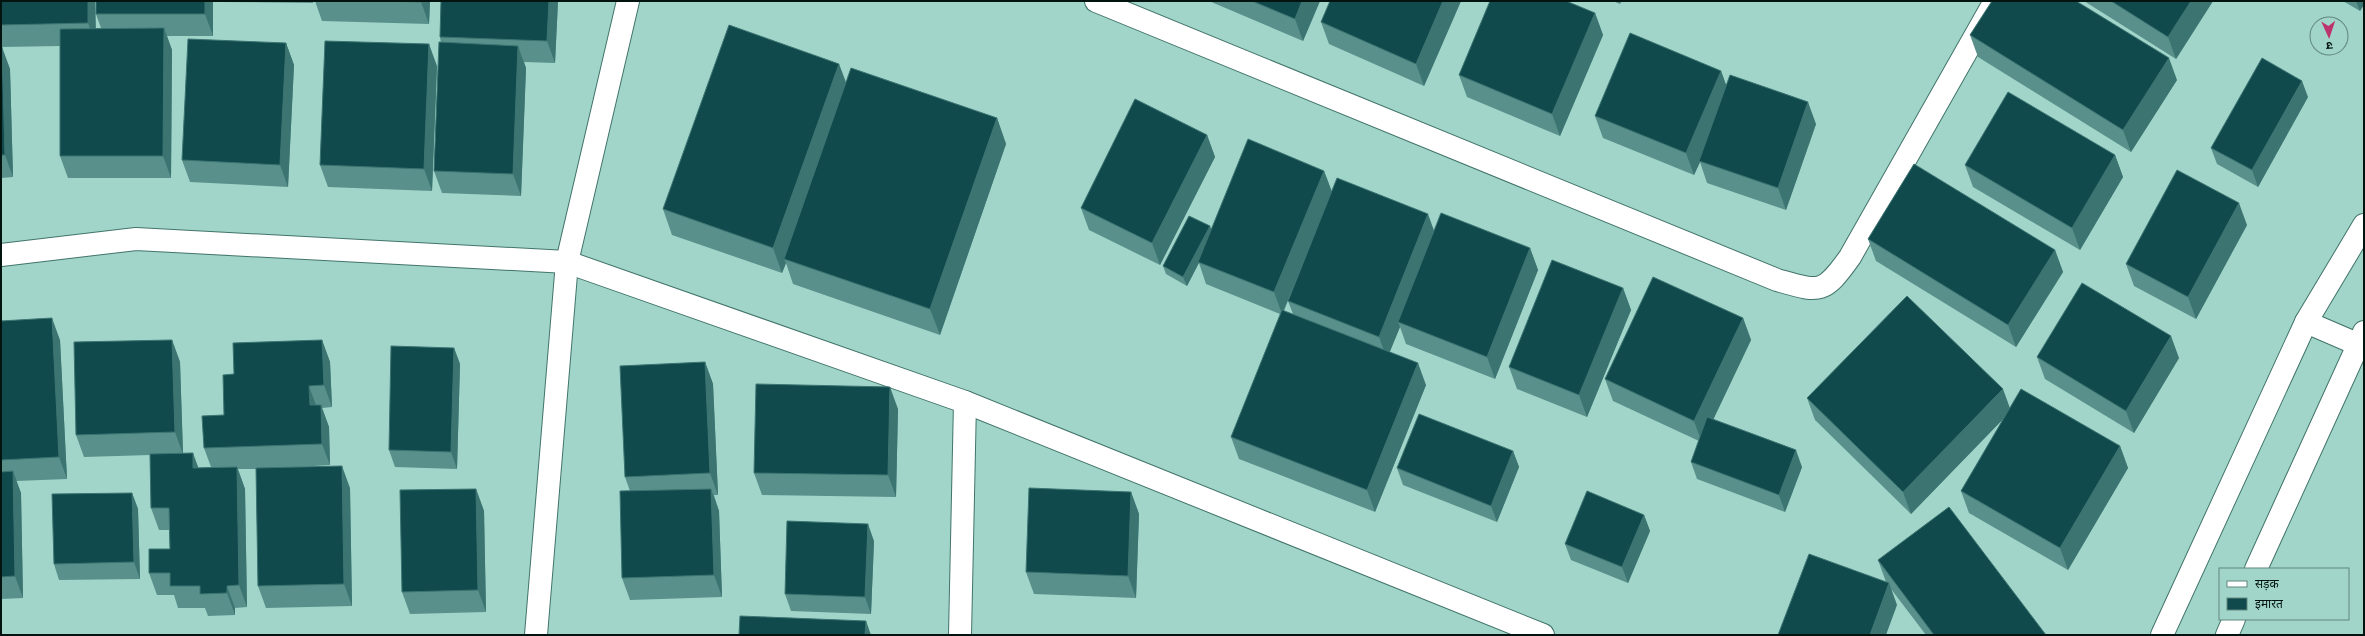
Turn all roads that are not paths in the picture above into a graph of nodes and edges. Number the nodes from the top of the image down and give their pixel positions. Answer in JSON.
{"nodes":[{"id":1,"x":628,"y":1,"type":"edge"},
{"id":2,"x":1096,"y":1,"type":"edge"},
{"id":3,"x":1995,"y":1,"type":"edge"},
{"id":4,"x":2364,"y":225,"type":"edge"},
{"id":5,"x":1,"y":255,"type":"edge"},
{"id":6,"x":567,"y":262,"type":"junction"},
{"id":7,"x":2306,"y":322,"type":"junction"},
{"id":8,"x":2362,"y":341,"type":"edge"},
{"id":9,"x":966,"y":402,"type":"junction"},
{"id":10,"x":2256,"y":568,"type":"edge"},
{"id":11,"x":2234,"y":620,"type":"edge"},
{"id":12,"x":536,"y":635,"type":"edge"},
{"id":13,"x":960,"y":635,"type":"edge"},
{"id":14,"x":1543,"y":635,"type":"edge"},
{"id":15,"x":2162,"y":635,"type":"edge"},
{"id":16,"x":2227,"y":635,"type":"edge"}],
"edges":[{"from":1,"to":6,"type":"street"},
{"from":2,"to":3,"type":"street"},
{"from":4,"to":7,"type":"street"},
{"from":5,"to":6,"type":"street"},
{"from":6,"to":9,"type":"street"},
{"from":6,"to":12,"type":"street"},
{"from":7,"to":8,"type":"street"},
{"from":7,"to":15,"type":"street"},
{"from":8,"to":10,"type":"street"},
{"from":9,"to":13,"type":"street"},
{"from":9,"to":14,"type":"street"},
{"from":11,"to":16,"type":"street"}]}
